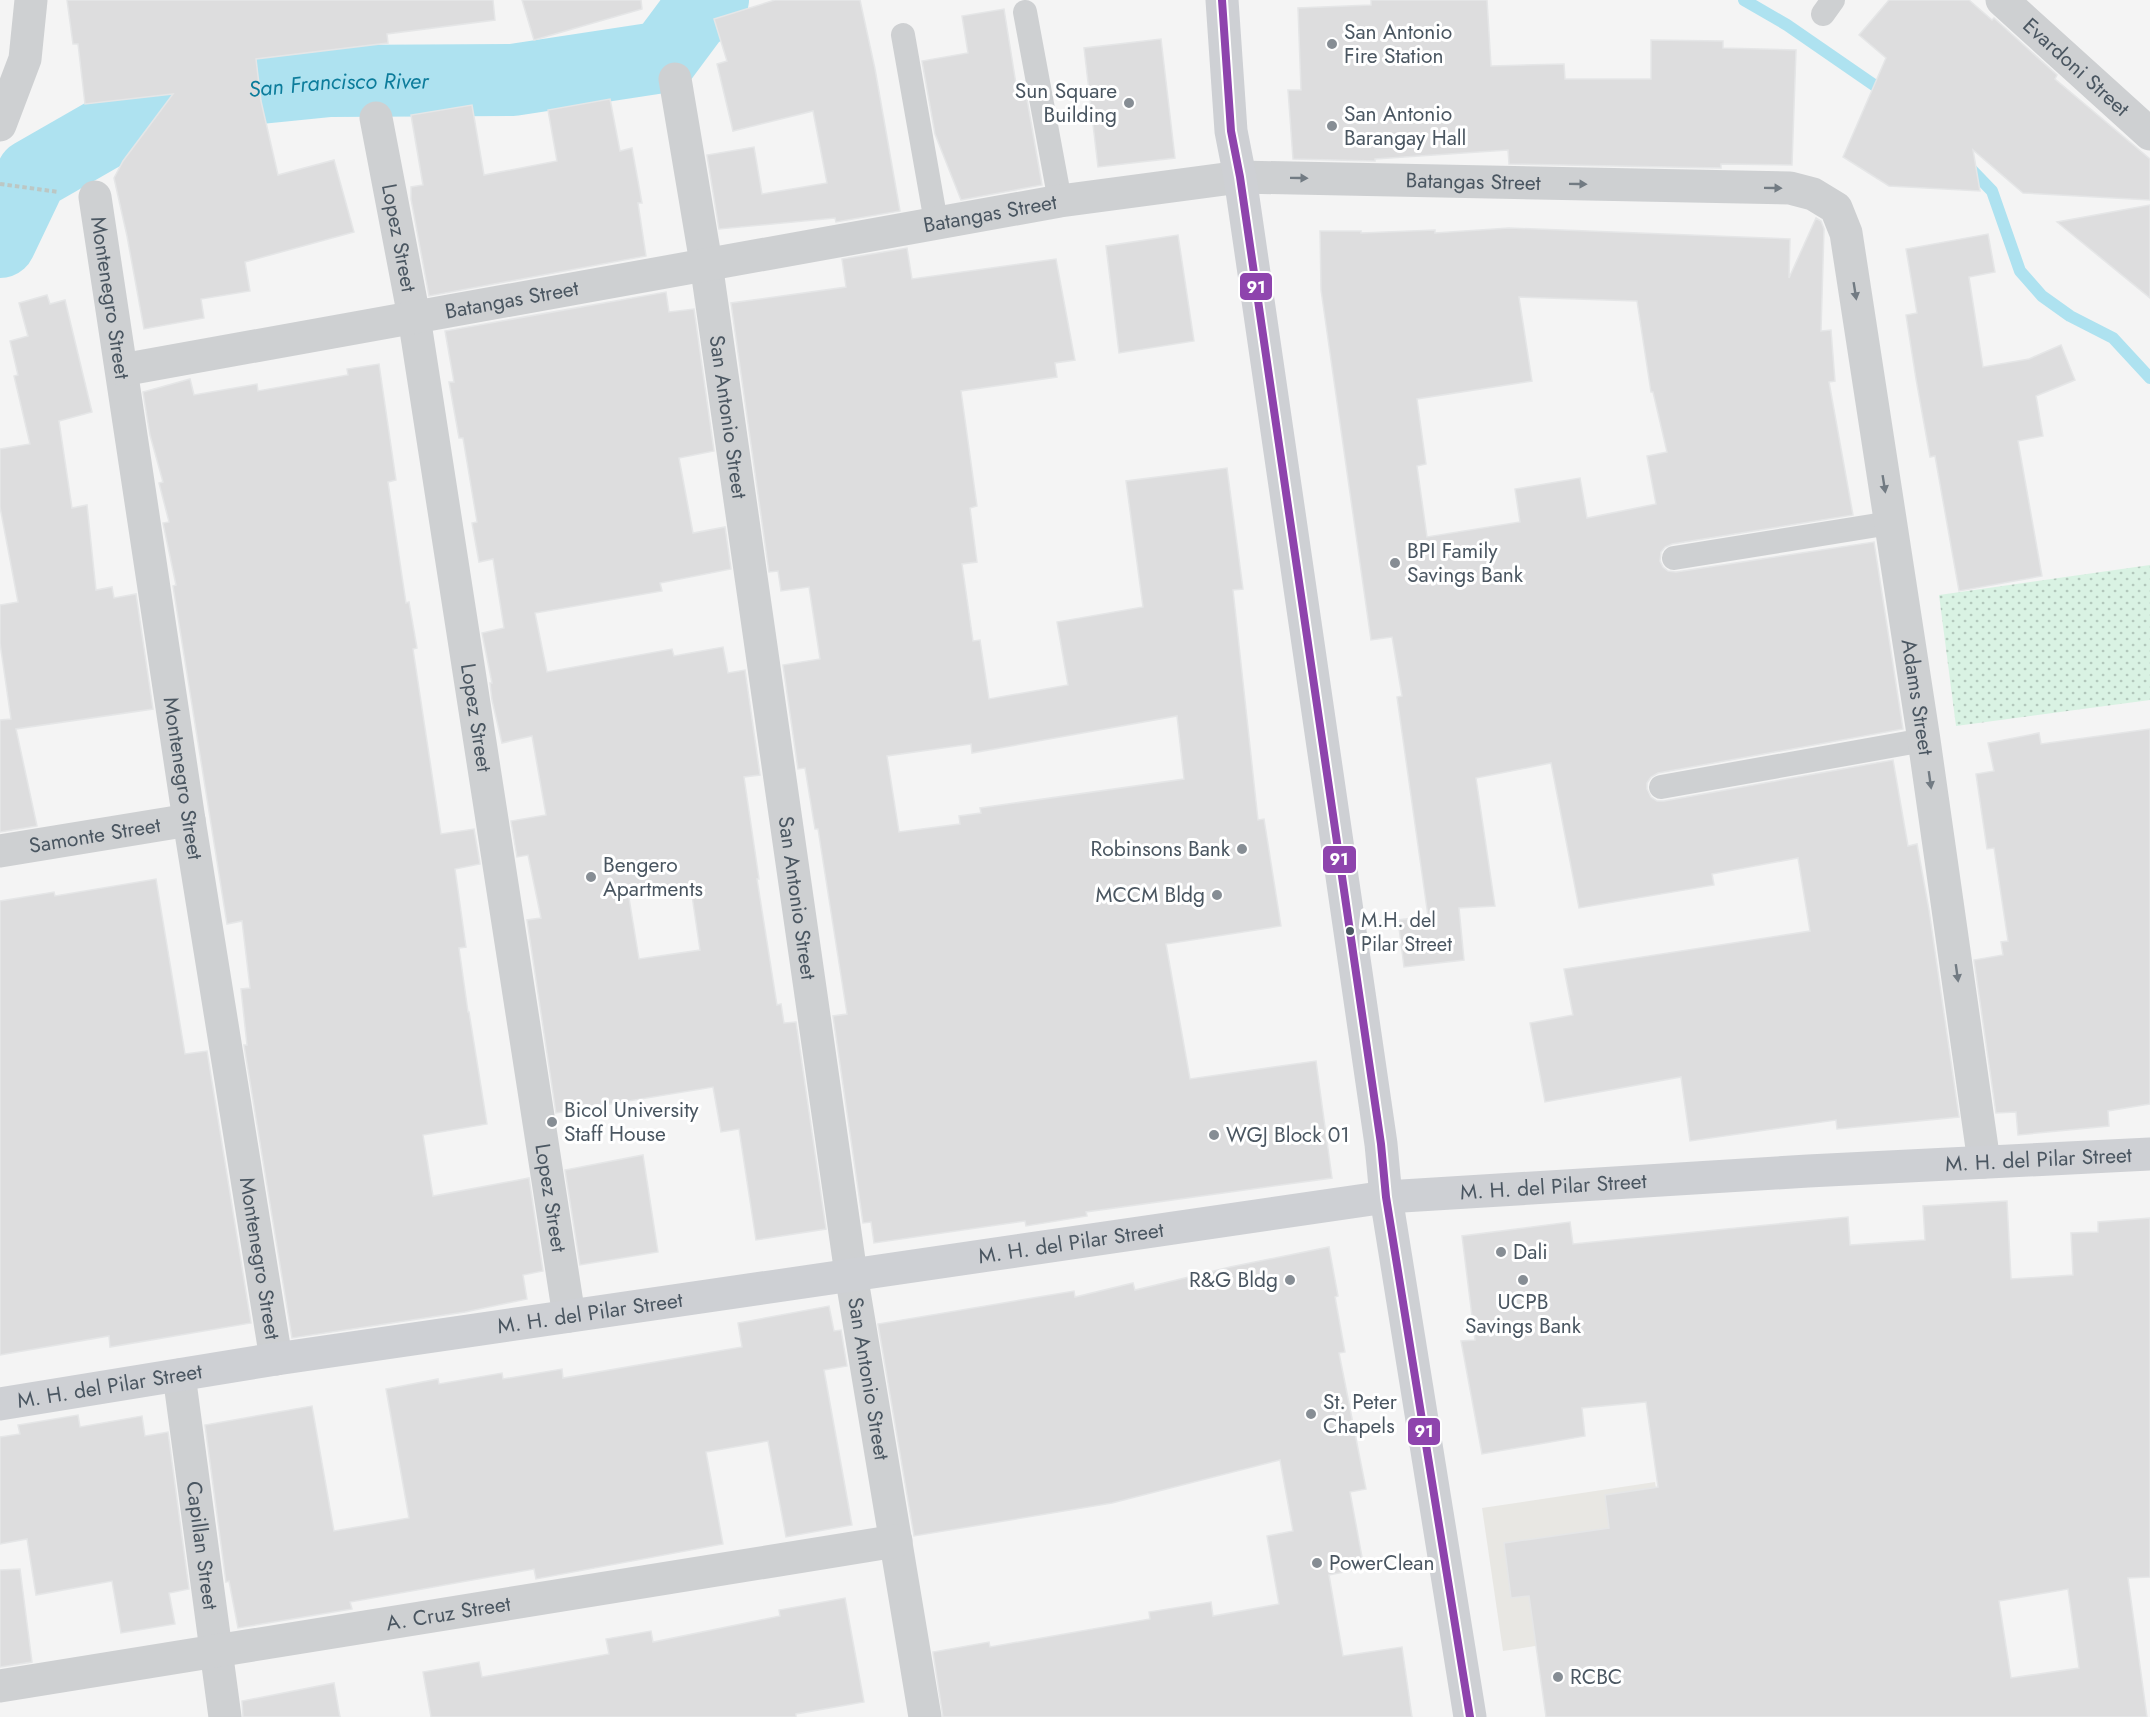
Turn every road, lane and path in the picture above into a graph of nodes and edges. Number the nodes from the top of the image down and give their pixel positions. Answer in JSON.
{"nodes":[{"id":1,"x":31,"y":0,"type":"edge"},
{"id":2,"x":1222,"y":0,"type":"edge"},
{"id":3,"x":2002,"y":0,"type":"edge"},
{"id":4,"x":1025,"y":12,"type":"dead end"},
{"id":5,"x":903,"y":35,"type":"dead end"},
{"id":6,"x":675,"y":78,"type":"dead end"},
{"id":7,"x":376,"y":118,"type":"dead end"},
{"id":8,"x":0,"y":125,"type":"edge"},
{"id":9,"x":2150,"y":134,"type":"edge"},
{"id":10,"x":1240,"y":177,"type":"junction"},
{"id":11,"x":0,"y":184,"type":"edge"},
{"id":12,"x":80,"y":195,"type":"joint"},
{"id":13,"x":1060,"y":201,"type":"junction"},
{"id":14,"x":936,"y":222,"type":"junction"},
{"id":15,"x":1846,"y":233,"type":"joint"},
{"id":16,"x":706,"y":263,"type":"junction"},
{"id":17,"x":414,"y":317,"type":"junction"},
{"id":18,"x":122,"y":370,"type":"junction"},
{"id":19,"x":1890,"y":523,"type":"junction"},
{"id":20,"x":1674,"y":558,"type":"dead end"},
{"id":21,"x":1924,"y":740,"type":"junction"},
{"id":22,"x":1661,"y":787,"type":"dead end"},
{"id":23,"x":189,"y":820,"type":"junction"},
{"id":24,"x":0,"y":851,"type":"edge"},
{"id":25,"x":2150,"y":1154,"type":"edge"},
{"id":26,"x":1984,"y":1162,"type":"junction"},
{"id":27,"x":1386,"y":1197,"type":"junction"},
{"id":28,"x":851,"y":1274,"type":"junction"},
{"id":29,"x":569,"y":1316,"type":"junction"},
{"id":30,"x":276,"y":1359,"type":"junction"},
{"id":31,"x":179,"y":1375,"type":"junction"},
{"id":32,"x":0,"y":1404,"type":"edge"},
{"id":33,"x":896,"y":1541,"type":"junction"},
{"id":34,"x":215,"y":1651,"type":"junction"},
{"id":35,"x":0,"y":1686,"type":"edge"},
{"id":36,"x":225,"y":1717,"type":"edge"},
{"id":37,"x":925,"y":1717,"type":"edge"},
{"id":38,"x":1470,"y":1717,"type":"edge"}],
"edges":[{"from":1,"to":8,"type":"street"},
{"from":2,"to":10,"type":"street"},
{"from":3,"to":9,"type":"street","name":"Evardoni Street"},
{"from":4,"to":13,"type":"lane"},
{"from":5,"to":14,"type":"lane"},
{"from":6,"to":16,"type":"street","name":"San Antonio Street"},
{"from":7,"to":17,"type":"street","name":"Lopez Street"},
{"from":10,"to":13,"type":"street","name":"Batangas Street"},
{"from":10,"to":15,"type":"street","name":"Batangas Street","one_way":true},
{"from":10,"to":27,"type":"street"},
{"from":11,"to":12,"type":"path"},
{"from":12,"to":18,"type":"street","name":"Montenegro Street"},
{"from":13,"to":14,"type":"street","name":"Batangas Street"},
{"from":14,"to":16,"type":"street","name":"Batangas Street"},
{"from":15,"to":19,"type":"street","name":"Adams Street","one_way":true},
{"from":16,"to":17,"type":"street","name":"Batangas Street"},
{"from":16,"to":28,"type":"street","name":"San Antonio Street"},
{"from":17,"to":18,"type":"street","name":"Batangas Street"},
{"from":17,"to":29,"type":"street","name":"Lopez Street"},
{"from":18,"to":23,"type":"street","name":"Montenegro Street"},
{"from":19,"to":20,"type":"lane"},
{"from":19,"to":21,"type":"street","name":"Adams Street"},
{"from":21,"to":22,"type":"lane"},
{"from":21,"to":26,"type":"street","name":"Adams Street","one_way":true},
{"from":23,"to":24,"type":"street","name":"Samonte Street"},
{"from":23,"to":30,"type":"street","name":"Montenegro Street"},
{"from":25,"to":26,"type":"street","name":"M. H. del Pilar Street"},
{"from":26,"to":27,"type":"street","name":"M. H. del Pilar Street"},
{"from":27,"to":28,"type":"street","name":"M. H. del Pilar Street"},
{"from":27,"to":38,"type":"street"},
{"from":28,"to":29,"type":"street","name":"M. H. del Pilar Street"},
{"from":28,"to":33,"type":"street","name":"San Antonio Street"},
{"from":29,"to":30,"type":"street","name":"M. H. del Pilar Street"},
{"from":30,"to":31,"type":"street","name":"M. H. del Pilar Street"},
{"from":31,"to":32,"type":"street","name":"M. H. del Pilar Street"},
{"from":31,"to":34,"type":"street","name":"Capillan Street"},
{"from":33,"to":34,"type":"street","name":"A. Cruz Street"},
{"from":33,"to":37,"type":"street","name":"San Antonio Street"},
{"from":34,"to":35,"type":"street","name":"A. Cruz Street"},
{"from":34,"to":36,"type":"street","name":"Capillan Street"}]}
